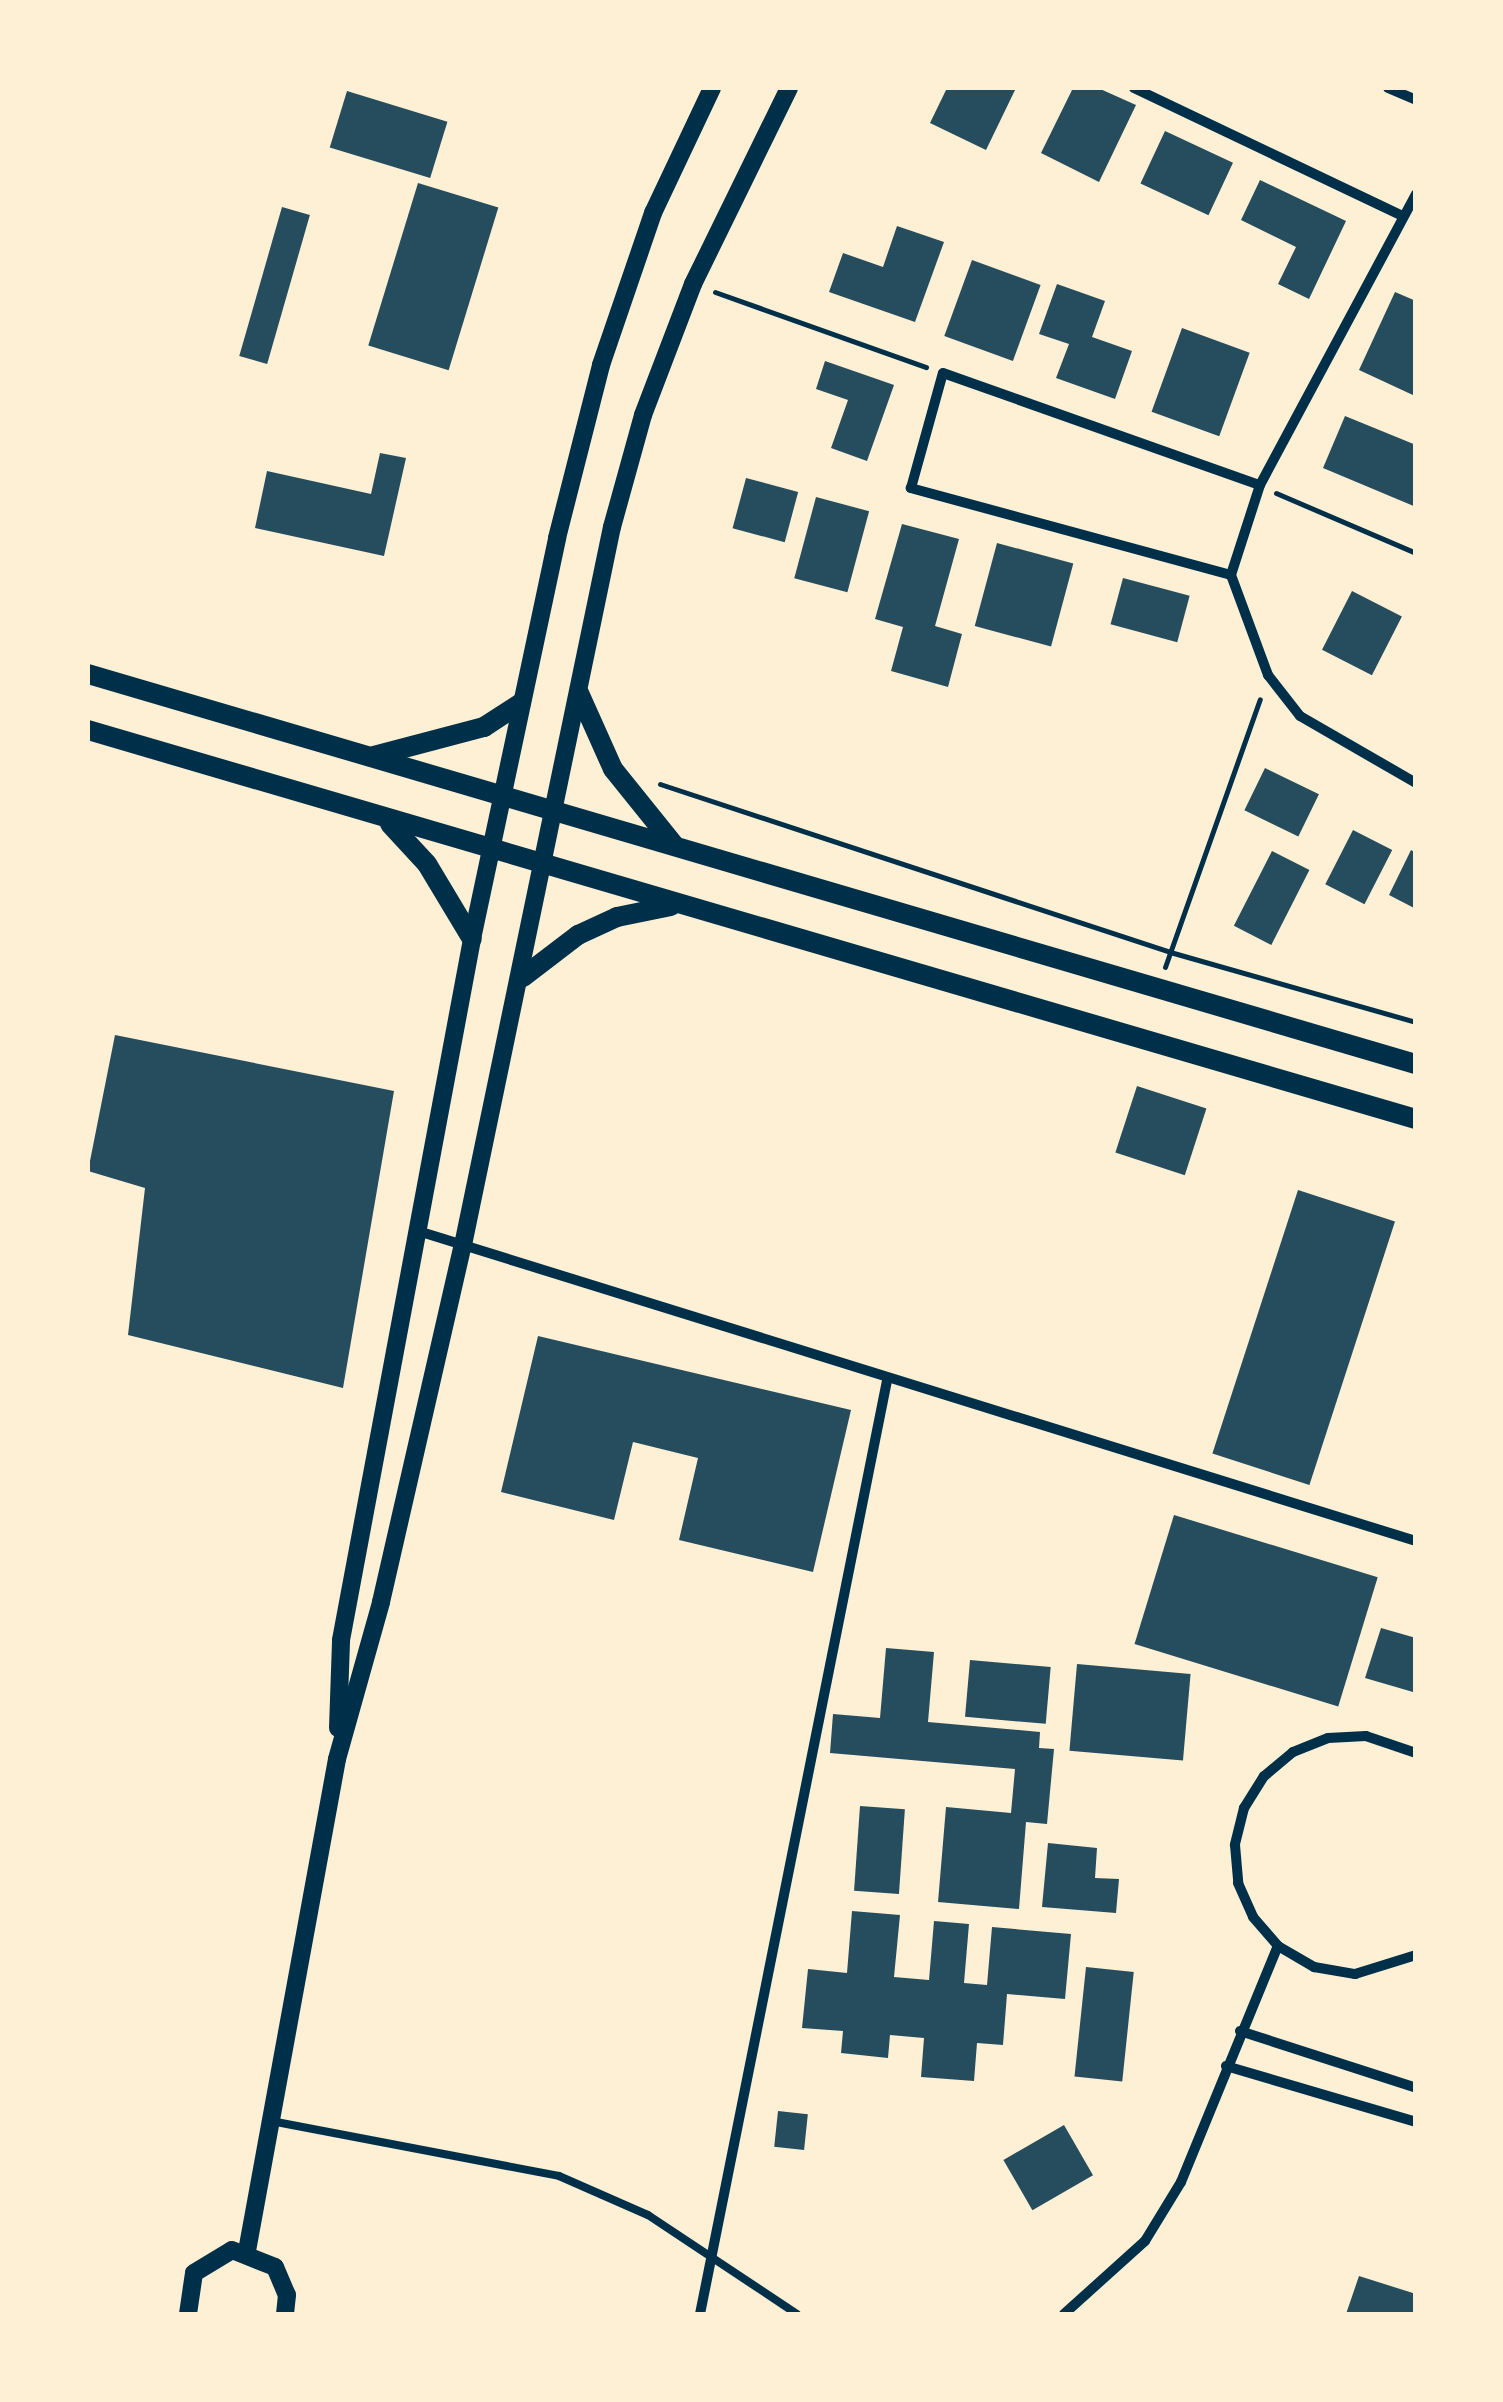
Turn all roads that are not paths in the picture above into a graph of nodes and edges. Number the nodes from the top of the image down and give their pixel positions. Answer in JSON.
{"nodes":[{"id":1,"x":712,"y":88,"type":"edge"},
{"id":2,"x":789,"y":88,"type":"edge"},
{"id":3,"x":1134,"y":88,"type":"edge"},
{"id":4,"x":1388,"y":88,"type":"edge"},
{"id":5,"x":1416,"y":100,"type":"edge"},
{"id":6,"x":1416,"y":194,"type":"edge"},
{"id":7,"x":1402,"y":216,"type":"junction"},
{"id":8,"x":1260,"y":486,"type":"junction"},
{"id":9,"x":1231,"y":575,"type":"junction"},
{"id":10,"x":88,"y":674,"type":"edge"},
{"id":11,"x":579,"y":693,"type":"junction"},
{"id":12,"x":521,"y":702,"type":"junction"},
{"id":13,"x":88,"y":730,"type":"edge"},
{"id":14,"x":370,"y":757,"type":"junction"},
{"id":15,"x":1416,"y":783,"type":"edge"},
{"id":16,"x":501,"y":796,"type":"junction"},
{"id":17,"x":555,"y":812,"type":"junction"},
{"id":18,"x":388,"y":823,"type":"junction"},
{"id":19,"x":675,"y":846,"type":"junction"},
{"id":20,"x":490,"y":852,"type":"junction"},
{"id":21,"x":544,"y":868,"type":"junction"},
{"id":22,"x":674,"y":906,"type":"junction"},
{"id":23,"x":472,"y":938,"type":"junction"},
{"id":24,"x":522,"y":978,"type":"junction"},
{"id":25,"x":1416,"y":1064,"type":"edge"},
{"id":26,"x":1416,"y":1119,"type":"edge"},
{"id":27,"x":418,"y":1231,"type":"junction"},
{"id":28,"x":464,"y":1244,"type":"junction"},
{"id":29,"x":886,"y":1381,"type":"junction"},
{"id":30,"x":1416,"y":1541,"type":"edge"},
{"id":31,"x":1416,"y":1753,"type":"edge"},
{"id":32,"x":337,"y":1759,"type":"junction"},
{"id":33,"x":1278,"y":1946,"type":"junction"},
{"id":34,"x":1416,"y":1955,"type":"edge"},
{"id":35,"x":1240,"y":2031,"type":"junction"},
{"id":36,"x":1226,"y":2066,"type":"junction"},
{"id":37,"x":1416,"y":2088,"type":"edge"},
{"id":38,"x":271,"y":2121,"type":"junction"},
{"id":39,"x":1416,"y":2122,"type":"edge"},
{"id":40,"x":248,"y":2252,"type":"junction"},
{"id":41,"x":713,"y":2260,"type":"junction"},
{"id":42,"x":188,"y":2314,"type":"edge"},
{"id":43,"x":285,"y":2314,"type":"edge"},
{"id":44,"x":700,"y":2314,"type":"edge"},
{"id":45,"x":797,"y":2314,"type":"edge"},
{"id":46,"x":1064,"y":2314,"type":"edge"}],
"edges":[{"from":1,"to":12,"type":"street"},
{"from":2,"to":11,"type":"street"},
{"from":3,"to":7,"type":"street"},
{"from":4,"to":5,"type":"street"},
{"from":6,"to":7,"type":"street"},
{"from":7,"to":8,"type":"street"},
{"from":8,"to":9,"type":"street"},
{"from":8,"to":9,"type":"street"},
{"from":9,"to":15,"type":"street"},
{"from":10,"to":14,"type":"main road"},
{"from":11,"to":17,"type":"street"},
{"from":11,"to":19,"type":"main road"},
{"from":12,"to":14,"type":"main road"},
{"from":12,"to":16,"type":"street"},
{"from":13,"to":18,"type":"main road"},
{"from":14,"to":16,"type":"main road"},
{"from":16,"to":17,"type":"main road"},
{"from":16,"to":20,"type":"street"},
{"from":17,"to":19,"type":"main road"},
{"from":17,"to":21,"type":"street"},
{"from":18,"to":20,"type":"main road"},
{"from":18,"to":23,"type":"main road"},
{"from":19,"to":25,"type":"main road"},
{"from":20,"to":21,"type":"main road"},
{"from":20,"to":23,"type":"street"},
{"from":21,"to":22,"type":"main road"},
{"from":21,"to":24,"type":"street"},
{"from":22,"to":24,"type":"main road"},
{"from":22,"to":26,"type":"main road"},
{"from":23,"to":27,"type":"street"},
{"from":24,"to":28,"type":"street"},
{"from":27,"to":28,"type":"street"},
{"from":27,"to":32,"type":"street"},
{"from":28,"to":29,"type":"street"},
{"from":28,"to":32,"type":"street"},
{"from":29,"to":30,"type":"street"},
{"from":29,"to":41,"type":"street"},
{"from":31,"to":33,"type":"street"},
{"from":32,"to":38,"type":"street"},
{"from":33,"to":34,"type":"street"},
{"from":33,"to":35,"type":"street"},
{"from":35,"to":36,"type":"street"},
{"from":35,"to":37,"type":"street"},
{"from":36,"to":39,"type":"street"},
{"from":36,"to":46,"type":"street"},
{"from":38,"to":40,"type":"street"},
{"from":38,"to":41,"type":"lane"},
{"from":40,"to":42,"type":"street"},
{"from":40,"to":43,"type":"street"},
{"from":41,"to":44,"type":"street"},
{"from":41,"to":45,"type":"lane"}]}
